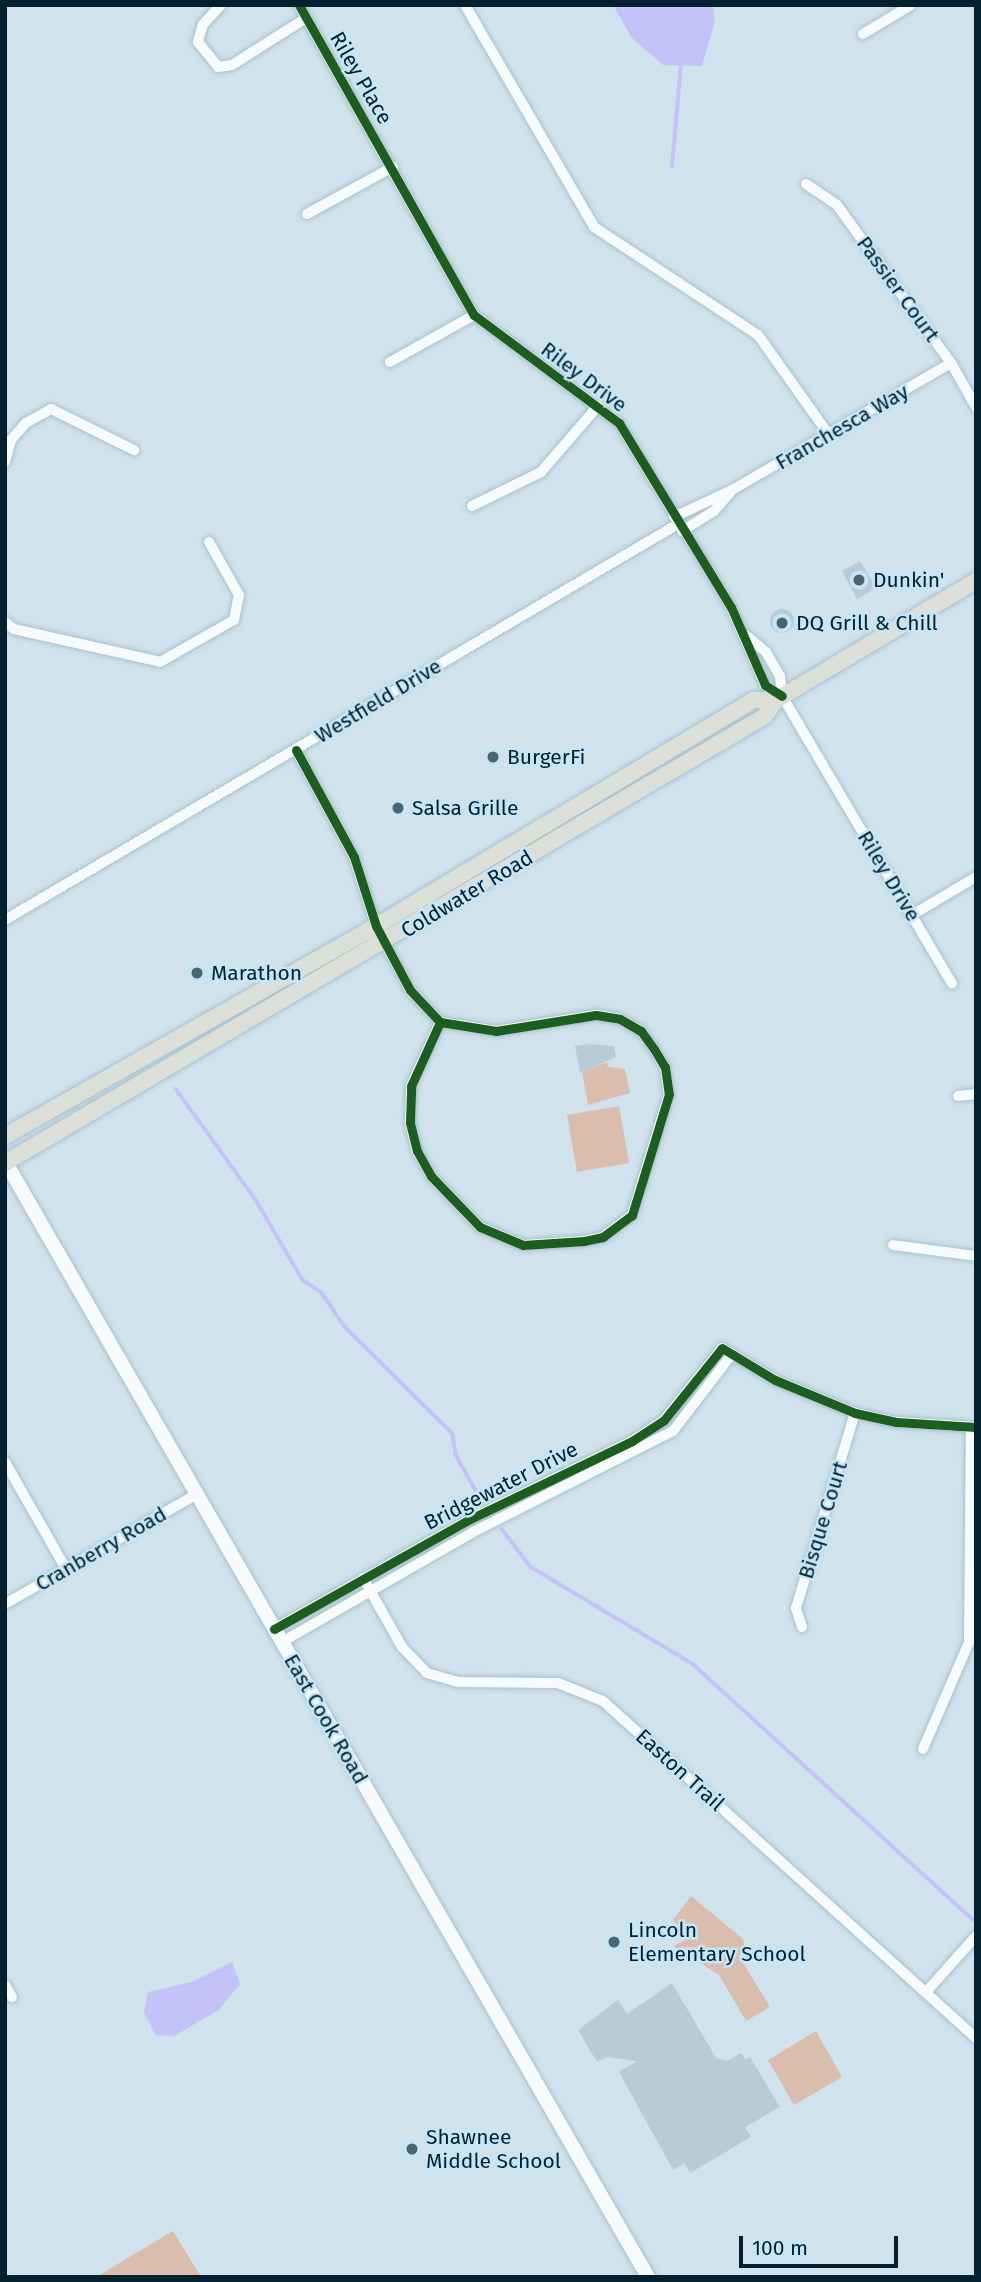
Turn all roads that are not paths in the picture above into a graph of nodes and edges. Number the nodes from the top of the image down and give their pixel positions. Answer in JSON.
{"nodes":[{"id":1,"x":221,"y":5,"type":"edge"},
{"id":2,"x":299,"y":5,"type":"edge"},
{"id":3,"x":465,"y":5,"type":"edge"},
{"id":4,"x":911,"y":5,"type":"edge"},
{"id":5,"x":306,"y":18,"type":"junction"},
{"id":6,"x":863,"y":34,"type":"dead end"},
{"id":7,"x":393,"y":167,"type":"junction"},
{"id":8,"x":806,"y":184,"type":"dead end"},
{"id":9,"x":307,"y":214,"type":"dead end"},
{"id":10,"x":474,"y":315,"type":"junction"},
{"id":11,"x":390,"y":362,"type":"dead end"},
{"id":12,"x":951,"y":363,"type":"junction"},
{"id":13,"x":598,"y":406,"type":"junction"},
{"id":14,"x":976,"y":407,"type":"edge"},
{"id":15,"x":829,"y":435,"type":"junction"},
{"id":16,"x":134,"y":450,"type":"dead end"},
{"id":17,"x":5,"y":462,"type":"edge"},
{"id":18,"x":472,"y":506,"type":"dead end"},
{"id":19,"x":678,"y":524,"type":"junction"},
{"id":20,"x":209,"y":542,"type":"dead end"},
{"id":21,"x":976,"y":581,"type":"edge"},
{"id":22,"x":5,"y":622,"type":"edge"},
{"id":23,"x":747,"y":635,"type":"junction"},
{"id":24,"x":779,"y":698,"type":"junction"},
{"id":25,"x":296,"y":750,"type":"junction"},
{"id":26,"x":976,"y":877,"type":"edge"},
{"id":27,"x":912,"y":915,"type":"junction"},
{"id":28,"x":5,"y":920,"type":"edge"},
{"id":29,"x":376,"y":926,"type":"junction"},
{"id":30,"x":385,"y":943,"type":"junction"},
{"id":31,"x":952,"y":984,"type":"dead end"},
{"id":32,"x":440,"y":1021,"type":"junction"},
{"id":33,"x":976,"y":1094,"type":"edge"},
{"id":34,"x":958,"y":1096,"type":"dead end"},
{"id":35,"x":5,"y":1136,"type":"edge"},
{"id":36,"x":6,"y":1162,"type":"edge"},
{"id":37,"x":893,"y":1245,"type":"dead end"},
{"id":38,"x":976,"y":1256,"type":"edge"},
{"id":39,"x":727,"y":1351,"type":"junction"},
{"id":40,"x":855,"y":1413,"type":"junction"},
{"id":41,"x":973,"y":1427,"type":"edge"},
{"id":42,"x":5,"y":1462,"type":"edge"},
{"id":43,"x":197,"y":1494,"type":"junction"},
{"id":44,"x":66,"y":1569,"type":"junction"},
{"id":45,"x":363,"y":1578,"type":"junction"},
{"id":46,"x":369,"y":1590,"type":"junction"},
{"id":47,"x":5,"y":1604,"type":"edge"},
{"id":48,"x":802,"y":1628,"type":"dead end"},
{"id":49,"x":274,"y":1629,"type":"junction"},
{"id":50,"x":282,"y":1643,"type":"junction"},
{"id":51,"x":923,"y":1749,"type":"dead end"},
{"id":52,"x":976,"y":1937,"type":"edge"},
{"id":53,"x":5,"y":1985,"type":"edge"},
{"id":54,"x":926,"y":1992,"type":"junction"},
{"id":55,"x":12,"y":1997,"type":"dead end"},
{"id":56,"x":976,"y":2038,"type":"edge"},
{"id":57,"x":648,"y":2277,"type":"edge"}],
"edges":[{"from":1,"to":5,"type":"street","name":"Riley Place"},
{"from":2,"to":5,"type":"street","name":"Riley Place"},
{"from":3,"to":15,"type":"street"},
{"from":4,"to":6,"type":"street"},
{"from":5,"to":7,"type":"street","name":"Riley Place"},
{"from":7,"to":9,"type":"street"},
{"from":7,"to":10,"type":"street","name":"Riley Drive"},
{"from":8,"to":12,"type":"street","name":"Passier Court"},
{"from":10,"to":11,"type":"street"},
{"from":10,"to":13,"type":"street","name":"Riley Drive"},
{"from":12,"to":14,"type":"street","name":"Passier Court"},
{"from":12,"to":15,"type":"street","name":"Franchesca Way"},
{"from":13,"to":18,"type":"street"},
{"from":13,"to":19,"type":"street","name":"Riley Drive"},
{"from":15,"to":19,"type":"street","name":"Franchesca Way"},
{"from":16,"to":17,"type":"street"},
{"from":19,"to":23,"type":"street","name":"Riley Drive"},
{"from":19,"to":25,"type":"street","name":"Westfield Drive"},
{"from":20,"to":22,"type":"street"},
{"from":21,"to":24,"type":"main road","name":"Coldwater Road"},
{"from":23,"to":24,"type":"street","name":"Riley Drive"},
{"from":23,"to":24,"type":"street","name":"Riley Drive"},
{"from":24,"to":27,"type":"street","name":"Riley Drive"},
{"from":24,"to":29,"type":"main road","name":"Coldwater Road"},
{"from":24,"to":30,"type":"main road","name":"Coldwater Road"},
{"from":25,"to":28,"type":"street","name":"Westfield Drive"},
{"from":25,"to":29,"type":"street"},
{"from":26,"to":27,"type":"street"},
{"from":27,"to":31,"type":"street","name":"Riley Drive"},
{"from":29,"to":30,"type":"street"},
{"from":29,"to":35,"type":"main road","name":"Coldwater Road"},
{"from":30,"to":32,"type":"street"},
{"from":30,"to":36,"type":"main road","name":"Coldwater Road"},
{"from":32,"to":32,"type":"street"},
{"from":33,"to":34,"type":"street"},
{"from":36,"to":43,"type":"main road","name":"East Cook Road"},
{"from":37,"to":38,"type":"street"},
{"from":39,"to":40,"type":"street"},
{"from":39,"to":45,"type":"street","name":"Bridgewater Drive"},
{"from":39,"to":46,"type":"street","name":"Bridgewater Drive"},
{"from":40,"to":41,"type":"street"},
{"from":40,"to":48,"type":"street","name":"Bisque Court"},
{"from":41,"to":51,"type":"street"},
{"from":42,"to":44,"type":"street"},
{"from":43,"to":44,"type":"street","name":"Cranberry Road"},
{"from":43,"to":49,"type":"main road","name":"East Cook Road"},
{"from":44,"to":47,"type":"street","name":"Cranberry Road"},
{"from":45,"to":46,"type":"street","name":"Easton Trail"},
{"from":45,"to":49,"type":"street","name":"Bridgewater Drive"},
{"from":46,"to":50,"type":"street","name":"Bridgewater Drive"},
{"from":46,"to":54,"type":"street","name":"Easton Trail"},
{"from":49,"to":50,"type":"main road","name":"East Cook Road"},
{"from":50,"to":57,"type":"main road","name":"East Cook Road"},
{"from":52,"to":54,"type":"street"},
{"from":53,"to":55,"type":"street"},
{"from":54,"to":56,"type":"street","name":"Easton Trail"}]}
